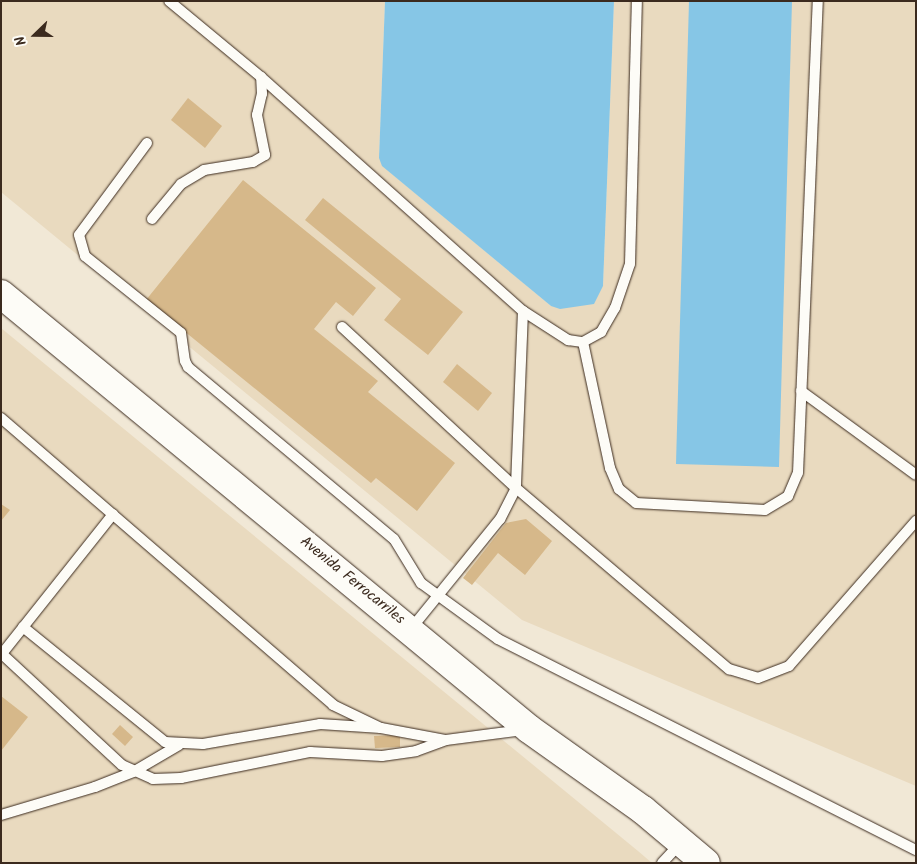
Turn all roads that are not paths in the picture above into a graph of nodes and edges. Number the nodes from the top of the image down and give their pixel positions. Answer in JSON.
{"nodes":[{"id":1,"x":169,"y":1,"type":"edge"},
{"id":2,"x":637,"y":1,"type":"edge"},
{"id":3,"x":818,"y":1,"type":"edge"},
{"id":4,"x":261,"y":77,"type":"junction"},
{"id":5,"x":147,"y":143,"type":"dead end"},
{"id":6,"x":152,"y":219,"type":"dead end"},
{"id":7,"x":1,"y":294,"type":"edge"},
{"id":8,"x":523,"y":311,"type":"junction"},
{"id":9,"x":342,"y":327,"type":"dead end"},
{"id":10,"x":583,"y":342,"type":"junction"},
{"id":11,"x":801,"y":391,"type":"junction"},
{"id":12,"x":1,"y":418,"type":"edge"},
{"id":13,"x":916,"y":476,"type":"edge"},
{"id":14,"x":516,"y":488,"type":"junction"},
{"id":15,"x":113,"y":514,"type":"junction"},
{"id":16,"x":916,"y":521,"type":"edge"},
{"id":17,"x":437,"y":596,"type":"junction"},
{"id":18,"x":23,"y":627,"type":"junction"},
{"id":19,"x":411,"y":629,"type":"junction"},
{"id":20,"x":1,"y":654,"type":"edge"},
{"id":21,"x":381,"y":728,"type":"junction"},
{"id":22,"x":529,"y":729,"type":"junction"},
{"id":23,"x":446,"y":740,"type":"junction"},
{"id":24,"x":179,"y":745,"type":"junction"},
{"id":25,"x":133,"y":772,"type":"junction"},
{"id":26,"x":1,"y":815,"type":"edge"},
{"id":27,"x":682,"y":841,"type":"junction"},
{"id":28,"x":916,"y":850,"type":"edge"},
{"id":29,"x":662,"y":863,"type":"edge"},
{"id":30,"x":706,"y":863,"type":"edge"}],
"edges":[{"from":1,"to":4,"type":"lane"},
{"from":2,"to":10,"type":"lane"},
{"from":3,"to":11,"type":"lane"},
{"from":4,"to":6,"type":"lane"},
{"from":4,"to":8,"type":"lane"},
{"from":5,"to":17,"type":"lane"},
{"from":7,"to":19,"type":"main road","name":"Avenida Ferrocarriles"},
{"from":8,"to":10,"type":"lane"},
{"from":8,"to":14,"type":"lane"},
{"from":9,"to":14,"type":"lane"},
{"from":10,"to":11,"type":"lane"},
{"from":11,"to":13,"type":"lane"},
{"from":12,"to":15,"type":"lane"},
{"from":14,"to":16,"type":"lane"},
{"from":14,"to":17,"type":"lane"},
{"from":15,"to":18,"type":"lane"},
{"from":15,"to":21,"type":"lane"},
{"from":17,"to":19,"type":"lane"},
{"from":17,"to":28,"type":"lane"},
{"from":18,"to":20,"type":"lane"},
{"from":18,"to":24,"type":"lane"},
{"from":19,"to":22,"type":"main road","name":"Avenida Ferrocarriles"},
{"from":20,"to":25,"type":"lane"},
{"from":21,"to":23,"type":"lane"},
{"from":21,"to":24,"type":"lane"},
{"from":22,"to":23,"type":"lane"},
{"from":22,"to":27,"type":"main road","name":"Avenida Ferrocarriles"},
{"from":23,"to":25,"type":"lane"},
{"from":24,"to":25,"type":"lane"},
{"from":25,"to":26,"type":"lane"},
{"from":27,"to":29,"type":"lane"},
{"from":27,"to":30,"type":"main road","name":"Avenida Ferrocarriles"}]}
